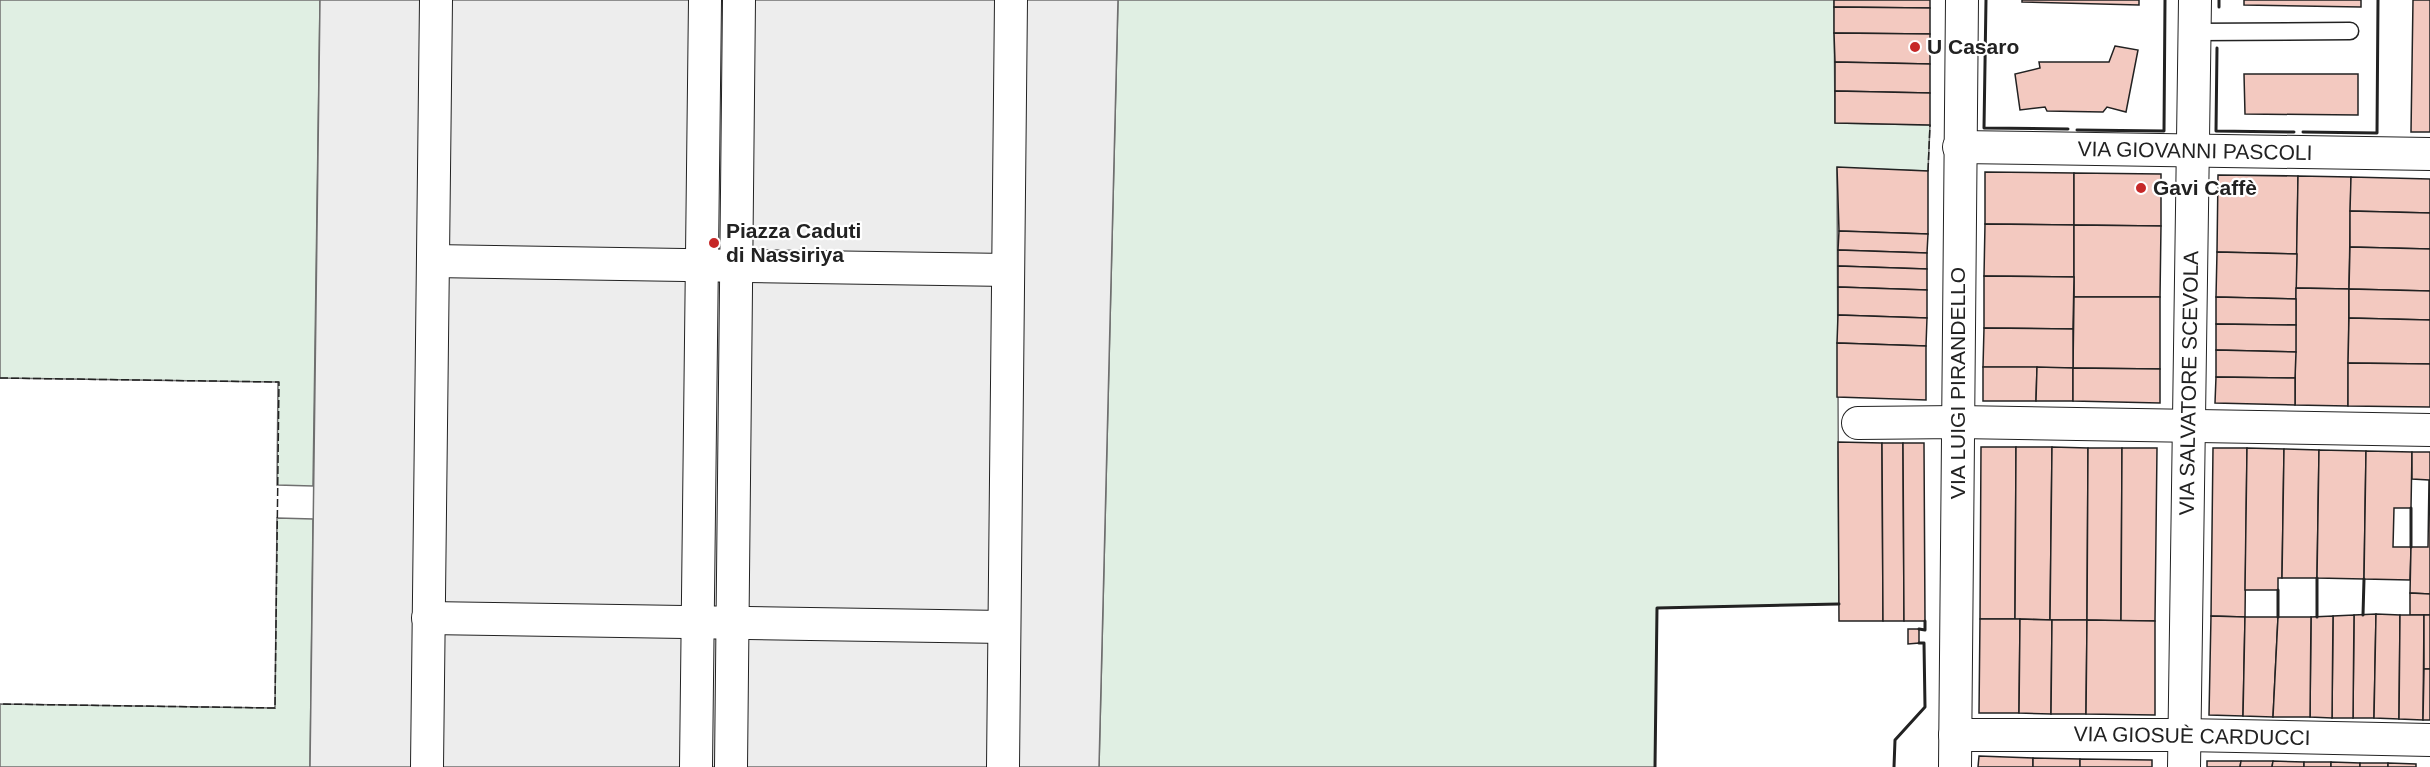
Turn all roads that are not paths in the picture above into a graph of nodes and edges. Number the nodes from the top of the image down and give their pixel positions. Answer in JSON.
{"nodes":[{"id":1,"x":436,"y":0,"type":"edge"},
{"id":2,"x":705,"y":0,"type":"edge"},
{"id":3,"x":740,"y":0,"type":"edge"},
{"id":4,"x":1011,"y":0,"type":"edge"},
{"id":5,"x":1962,"y":0,"type":"edge"},
{"id":6,"x":2195,"y":0,"type":"edge"},
{"id":7,"x":2350,"y":31,"type":"dead end"},
{"id":8,"x":2195,"y":33,"type":"junction"},
{"id":9,"x":1959,"y":147,"type":"junction"},
{"id":10,"x":2192,"y":151,"type":"junction"},
{"id":11,"x":2430,"y":154,"type":"edge"},
{"id":12,"x":432,"y":261,"type":"junction"},
{"id":13,"x":702,"y":266,"type":"junction"},
{"id":14,"x":736,"y":266,"type":"junction"},
{"id":15,"x":1008,"y":270,"type":"junction"},
{"id":16,"x":1959,"y":422,"type":"junction"},
{"id":17,"x":1858,"y":423,"type":"dead end"},
{"id":18,"x":2189,"y":426,"type":"junction"},
{"id":19,"x":2430,"y":430,"type":"edge"},
{"id":20,"x":428,"y":618,"type":"junction"},
{"id":21,"x":697,"y":623,"type":"junction"},
{"id":22,"x":733,"y":623,"type":"junction"},
{"id":23,"x":1004,"y":627,"type":"junction"},
{"id":24,"x":1955,"y":735,"type":"junction"},
{"id":25,"x":2184,"y":735,"type":"junction"},
{"id":26,"x":2430,"y":740,"type":"edge"},
{"id":27,"x":427,"y":767,"type":"edge"},
{"id":28,"x":696,"y":767,"type":"edge"},
{"id":29,"x":731,"y":767,"type":"edge"},
{"id":30,"x":1003,"y":767,"type":"edge"},
{"id":31,"x":1954,"y":767,"type":"edge"},
{"id":32,"x":2184,"y":767,"type":"edge"}],
"edges":[{"from":1,"to":12,"type":"street"},
{"from":2,"to":13,"type":"street"},
{"from":3,"to":14,"type":"street"},
{"from":4,"to":15,"type":"street"},
{"from":5,"to":9,"type":"street","name":"VIA LUIGI PIRANDELLO"},
{"from":6,"to":8,"type":"street","name":"VIA SALVATORE SCEVOLA"},
{"from":7,"to":8,"type":"lane"},
{"from":8,"to":10,"type":"street","name":"VIA SALVATORE SCEVOLA"},
{"from":9,"to":10,"type":"street","name":"VIA GIOVANNI PASCOLI"},
{"from":9,"to":16,"type":"street","name":"VIA LUIGI PIRANDELLO"},
{"from":10,"to":11,"type":"street","name":"VIA GIOVANNI PASCOLI"},
{"from":10,"to":18,"type":"street","name":"VIA SALVATORE SCEVOLA"},
{"from":12,"to":13,"type":"street"},
{"from":12,"to":20,"type":"street"},
{"from":13,"to":14,"type":"street"},
{"from":13,"to":21,"type":"street"},
{"from":14,"to":15,"type":"street"},
{"from":14,"to":22,"type":"street"},
{"from":15,"to":23,"type":"street"},
{"from":16,"to":17,"type":"street"},
{"from":16,"to":18,"type":"street"},
{"from":16,"to":24,"type":"street","name":"VIA LUIGI PIRANDELLO"},
{"from":18,"to":19,"type":"street"},
{"from":18,"to":25,"type":"street","name":"VIA SALVATORE SCEVOLA"},
{"from":20,"to":21,"type":"street"},
{"from":20,"to":27,"type":"street"},
{"from":21,"to":22,"type":"street"},
{"from":21,"to":28,"type":"street"},
{"from":22,"to":23,"type":"street"},
{"from":22,"to":29,"type":"street"},
{"from":23,"to":30,"type":"street"},
{"from":24,"to":25,"type":"street","name":"VIA GIOSUÈ CARDUCCI"},
{"from":24,"to":31,"type":"street","name":"VIA LUIGI PIRANDELLO"},
{"from":25,"to":26,"type":"street","name":"VIA GIOSUÈ CARDUCCI"},
{"from":25,"to":32,"type":"street","name":"VIA SALVATORE SCEVOLA"}]}
